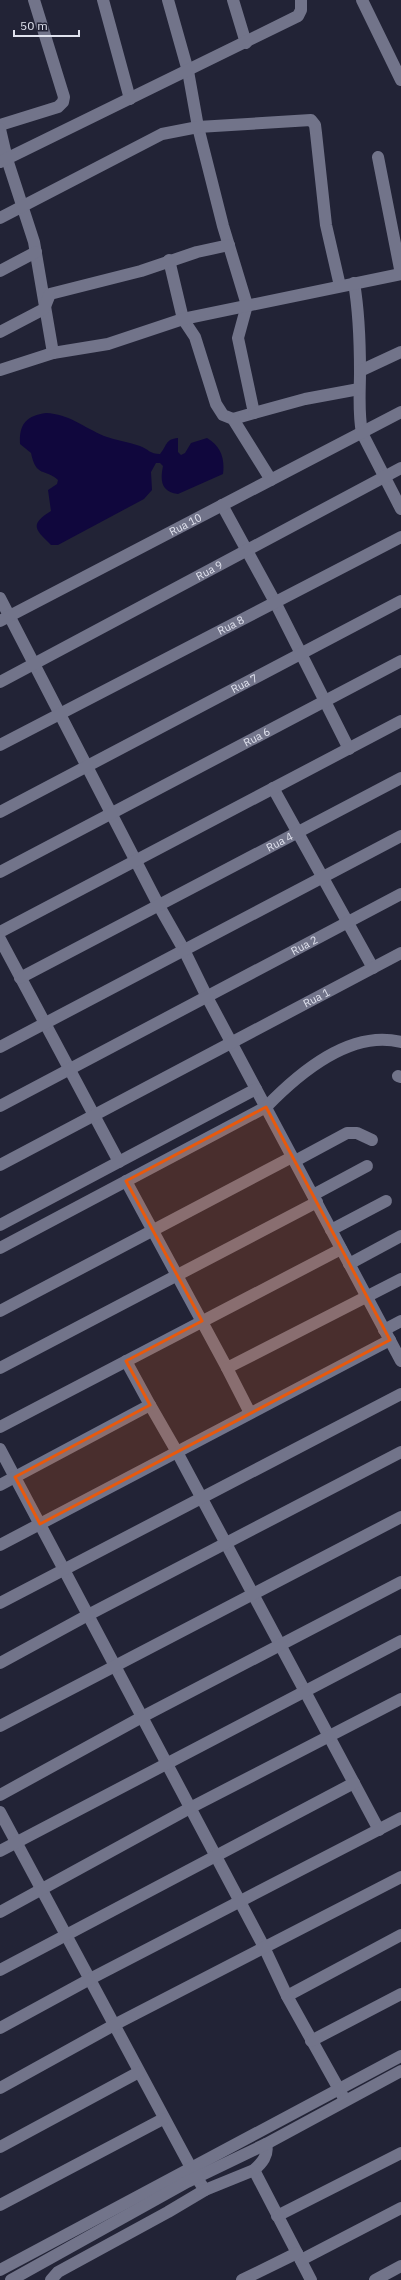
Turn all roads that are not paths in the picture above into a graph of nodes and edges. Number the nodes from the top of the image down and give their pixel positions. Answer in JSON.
{"nodes":[{"id":1,"x":34,"y":0,"type":"edge"},
{"id":2,"x":103,"y":0,"type":"edge"},
{"id":3,"x":168,"y":0,"type":"edge"},
{"id":4,"x":233,"y":0,"type":"edge"},
{"id":5,"x":300,"y":0,"type":"edge"},
{"id":6,"x":362,"y":0,"type":"edge"},
{"id":7,"x":246,"y":43,"type":"junction"},
{"id":8,"x":188,"y":71,"type":"junction"},
{"id":9,"x":401,"y":80,"type":"edge"},
{"id":10,"x":130,"y":99,"type":"junction"},
{"id":11,"x":0,"y":125,"type":"edge"},
{"id":12,"x":198,"y":127,"type":"junction"},
{"id":13,"x":0,"y":129,"type":"edge"},
{"id":14,"x":378,"y":157,"type":"dead end"},
{"id":15,"x":3,"y":161,"type":"edge"},
{"id":16,"x":23,"y":206,"type":"junction"},
{"id":17,"x":0,"y":218,"type":"edge"},
{"id":18,"x":228,"y":245,"type":"junction"},
{"id":19,"x":36,"y":252,"type":"junction"},
{"id":20,"x":169,"y":260,"type":"junction"},
{"id":21,"x":0,"y":271,"type":"edge"},
{"id":22,"x":354,"y":283,"type":"junction"},
{"id":23,"x":340,"y":286,"type":"junction"},
{"id":24,"x":247,"y":305,"type":"junction"},
{"id":25,"x":44,"y":309,"type":"junction"},
{"id":26,"x":183,"y":319,"type":"junction"},
{"id":27,"x":0,"y":332,"type":"edge"},
{"id":28,"x":401,"y":352,"type":"edge"},
{"id":29,"x":53,"y":353,"type":"junction"},
{"id":30,"x":0,"y":370,"type":"edge"},
{"id":31,"x":360,"y":371,"type":"junction"},
{"id":32,"x":359,"y":389,"type":"junction"},
{"id":33,"x":401,"y":412,"type":"edge"},
{"id":34,"x":254,"y":413,"type":"junction"},
{"id":35,"x":233,"y":419,"type":"junction"},
{"id":36,"x":362,"y":433,"type":"junction"},
{"id":37,"x":401,"y":468,"type":"edge"},
{"id":38,"x":384,"y":477,"type":"junction"},
{"id":39,"x":271,"y":480,"type":"junction"},
{"id":40,"x":222,"y":505,"type":"junction"},
{"id":41,"x":401,"y":509,"type":"edge"},
{"id":42,"x":401,"y":537,"type":"edge"},
{"id":43,"x":247,"y":550,"type":"junction"},
{"id":44,"x":0,"y":598,"type":"edge"},
{"id":45,"x":275,"y":602,"type":"junction"},
{"id":46,"x":401,"y":602,"type":"edge"},
{"id":47,"x":5,"y":619,"type":"edge"},
{"id":48,"x":300,"y":655,"type":"junction"},
{"id":49,"x":401,"y":661,"type":"edge"},
{"id":50,"x":34,"y":664,"type":"junction"},
{"id":51,"x":0,"y":682,"type":"edge"},
{"id":52,"x":324,"y":702,"type":"junction"},
{"id":53,"x":59,"y":713,"type":"junction"},
{"id":54,"x":401,"y":721,"type":"edge"},
{"id":55,"x":0,"y":745,"type":"edge"},
{"id":56,"x":349,"y":748,"type":"junction"},
{"id":57,"x":87,"y":767,"type":"junction"},
{"id":58,"x":401,"y":778,"type":"edge"},
{"id":59,"x":273,"y":788,"type":"junction"},
{"id":60,"x":0,"y":812,"type":"edge"},
{"id":61,"x":111,"y":813,"type":"junction"},
{"id":62,"x":298,"y":832,"type":"junction"},
{"id":63,"x":401,"y":836,"type":"edge"},
{"id":64,"x":136,"y":860,"type":"junction"},
{"id":65,"x":0,"y":872,"type":"edge"},
{"id":66,"x":324,"y":877,"type":"junction"},
{"id":67,"x":401,"y":894,"type":"edge"},
{"id":68,"x":159,"y":906,"type":"junction"},
{"id":69,"x":347,"y":922,"type":"junction"},
{"id":70,"x":0,"y":932,"type":"edge"},
{"id":71,"x":0,"y":939,"type":"edge"},
{"id":72,"x":184,"y":950,"type":"junction"},
{"id":73,"x":401,"y":953,"type":"edge"},
{"id":74,"x":373,"y":968,"type":"junction"},
{"id":75,"x":20,"y":978,"type":"junction"},
{"id":76,"x":207,"y":997,"type":"junction"},
{"id":77,"x":45,"y":1024,"type":"junction"},
{"id":78,"x":401,"y":1042,"type":"edge"},
{"id":79,"x":233,"y":1044,"type":"junction"},
{"id":80,"x":0,"y":1047,"type":"edge"},
{"id":81,"x":70,"y":1070,"type":"junction"},
{"id":82,"x":256,"y":1089,"type":"junction"},
{"id":83,"x":0,"y":1106,"type":"edge"},
{"id":84,"x":266,"y":1107,"type":"junction"},
{"id":85,"x":94,"y":1115,"type":"junction"},
{"id":86,"x":372,"y":1140,"type":"dead end"},
{"id":87,"x":294,"y":1159,"type":"junction"},
{"id":88,"x":119,"y":1162,"type":"junction"},
{"id":89,"x":0,"y":1165,"type":"edge"},
{"id":90,"x":367,"y":1166,"type":"dead end"},
{"id":91,"x":126,"y":1181,"type":"junction"},
{"id":92,"x":315,"y":1199,"type":"junction"},
{"id":93,"x":386,"y":1200,"type":"dead end"},
{"id":94,"x":0,"y":1225,"type":"edge"},
{"id":95,"x":331,"y":1230,"type":"junction"},
{"id":96,"x":152,"y":1231,"type":"junction"},
{"id":97,"x":401,"y":1236,"type":"edge"},
{"id":98,"x":0,"y":1248,"type":"edge"},
{"id":99,"x":341,"y":1249,"type":"junction"},
{"id":100,"x":349,"y":1264,"type":"junction"},
{"id":101,"x":177,"y":1275,"type":"junction"},
{"id":102,"x":401,"y":1279,"type":"edge"},
{"id":103,"x":367,"y":1297,"type":"junction"},
{"id":104,"x":0,"y":1311,"type":"edge"},
{"id":105,"x":202,"y":1321,"type":"junction"},
{"id":106,"x":401,"y":1321,"type":"edge"},
{"id":107,"x":387,"y":1335,"type":"junction"},
{"id":108,"x":126,"y":1361,"type":"junction"},
{"id":109,"x":401,"y":1361,"type":"edge"},
{"id":110,"x":0,"y":1368,"type":"edge"},
{"id":111,"x":227,"y":1368,"type":"junction"},
{"id":112,"x":401,"y":1394,"type":"edge"},
{"id":113,"x":150,"y":1405,"type":"junction"},
{"id":114,"x":250,"y":1414,"type":"junction"},
{"id":115,"x":0,"y":1427,"type":"edge"},
{"id":116,"x":0,"y":1449,"type":"edge"},
{"id":117,"x":177,"y":1452,"type":"junction"},
{"id":118,"x":401,"y":1452,"type":"edge"},
{"id":119,"x":15,"y":1477,"type":"junction"},
{"id":120,"x":0,"y":1485,"type":"edge"},
{"id":121,"x":201,"y":1498,"type":"junction"},
{"id":122,"x":401,"y":1517,"type":"edge"},
{"id":123,"x":40,"y":1524,"type":"junction"},
{"id":124,"x":225,"y":1544,"type":"junction"},
{"id":125,"x":0,"y":1545,"type":"edge"},
{"id":126,"x":64,"y":1569,"type":"junction"},
{"id":127,"x":401,"y":1582,"type":"edge"},
{"id":128,"x":252,"y":1595,"type":"junction"},
{"id":129,"x":0,"y":1602,"type":"edge"},
{"id":130,"x":88,"y":1615,"type":"junction"},
{"id":131,"x":401,"y":1641,"type":"edge"},
{"id":132,"x":280,"y":1646,"type":"junction"},
{"id":133,"x":0,"y":1663,"type":"edge"},
{"id":134,"x":116,"y":1667,"type":"junction"},
{"id":135,"x":305,"y":1692,"type":"junction"},
{"id":136,"x":401,"y":1699,"type":"edge"},
{"id":137,"x":142,"y":1717,"type":"junction"},
{"id":138,"x":0,"y":1726,"type":"edge"},
{"id":139,"x":329,"y":1736,"type":"junction"},
{"id":140,"x":166,"y":1763,"type":"junction"},
{"id":141,"x":354,"y":1783,"type":"junction"},
{"id":142,"x":0,"y":1795,"type":"edge"},
{"id":143,"x":190,"y":1808,"type":"junction"},
{"id":144,"x":0,"y":1812,"type":"edge"},
{"id":145,"x":401,"y":1818,"type":"edge"},
{"id":146,"x":379,"y":1830,"type":"junction"},
{"id":147,"x":17,"y":1842,"type":"junction"},
{"id":148,"x":0,"y":1851,"type":"edge"},
{"id":149,"x":216,"y":1856,"type":"junction"},
{"id":150,"x":401,"y":1877,"type":"edge"},
{"id":151,"x":43,"y":1889,"type":"junction"},
{"id":152,"x":240,"y":1902,"type":"junction"},
{"id":153,"x":0,"y":1912,"type":"edge"},
{"id":154,"x":67,"y":1935,"type":"junction"},
{"id":155,"x":401,"y":1935,"type":"edge"},
{"id":156,"x":264,"y":1947,"type":"junction"},
{"id":157,"x":0,"y":1970,"type":"edge"},
{"id":158,"x":90,"y":1979,"type":"junction"},
{"id":159,"x":401,"y":1994,"type":"edge"},
{"id":160,"x":287,"y":1996,"type":"junction"},
{"id":161,"x":114,"y":2025,"type":"junction"},
{"id":162,"x":0,"y":2028,"type":"edge"},
{"id":163,"x":312,"y":2041,"type":"junction"},
{"id":164,"x":401,"y":2056,"type":"edge"},
{"id":165,"x":401,"y":2071,"type":"edge"},
{"id":166,"x":139,"y":2072,"type":"junction"},
{"id":167,"x":0,"y":2088,"type":"edge"},
{"id":168,"x":339,"y":2089,"type":"junction"},
{"id":169,"x":345,"y":2100,"type":"junction"},
{"id":170,"x":163,"y":2119,"type":"junction"},
{"id":171,"x":266,"y":2144,"type":"junction"},
{"id":172,"x":0,"y":2147,"type":"edge"},
{"id":173,"x":401,"y":2153,"type":"edge"},
{"id":174,"x":254,"y":2170,"type":"junction"},
{"id":175,"x":193,"y":2173,"type":"junction"},
{"id":176,"x":205,"y":2190,"type":"junction"},
{"id":177,"x":0,"y":2205,"type":"edge"},
{"id":178,"x":401,"y":2208,"type":"edge"},
{"id":179,"x":277,"y":2216,"type":"junction"},
{"id":180,"x":299,"y":2257,"type":"junction"},
{"id":181,"x":401,"y":2266,"type":"edge"},
{"id":182,"x":0,"y":2270,"type":"edge"},
{"id":183,"x":256,"y":2277,"type":"edge"},
{"id":184,"x":11,"y":2280,"type":"edge"},
{"id":185,"x":51,"y":2280,"type":"edge"},
{"id":186,"x":242,"y":2280,"type":"edge"},
{"id":187,"x":311,"y":2280,"type":"edge"},
{"id":188,"x":375,"y":2280,"type":"edge"}],
"edges":[{"from":1,"to":11,"type":"street"},
{"from":2,"to":10,"type":"street"},
{"from":3,"to":8,"type":"street"},
{"from":4,"to":7,"type":"street"},
{"from":5,"to":7,"type":"street"},
{"from":6,"to":9,"type":"street"},
{"from":7,"to":8,"type":"street"},
{"from":8,"to":10,"type":"street"},
{"from":8,"to":12,"type":"street"},
{"from":10,"to":15,"type":"street"},
{"from":12,"to":16,"type":"street"},
{"from":12,"to":18,"type":"street"},
{"from":12,"to":23,"type":"street"},
{"from":13,"to":15,"type":"street"},
{"from":14,"to":22,"type":"street"},
{"from":15,"to":16,"type":"street"},
{"from":16,"to":17,"type":"street"},
{"from":16,"to":19,"type":"street"},
{"from":18,"to":20,"type":"street"},
{"from":18,"to":24,"type":"street"},
{"from":19,"to":21,"type":"street"},
{"from":19,"to":25,"type":"street"},
{"from":20,"to":25,"type":"street"},
{"from":20,"to":26,"type":"street"},
{"from":22,"to":23,"type":"street"},
{"from":22,"to":31,"type":"street"},
{"from":23,"to":24,"type":"street"},
{"from":24,"to":26,"type":"street"},
{"from":24,"to":34,"type":"street"},
{"from":25,"to":27,"type":"street"},
{"from":25,"to":29,"type":"street"},
{"from":26,"to":29,"type":"street"},
{"from":26,"to":35,"type":"street"},
{"from":28,"to":31,"type":"street"},
{"from":29,"to":30,"type":"street"},
{"from":31,"to":32,"type":"street"},
{"from":32,"to":34,"type":"street"},
{"from":32,"to":36,"type":"street"},
{"from":33,"to":36,"type":"street","name":"Rua 10"},
{"from":34,"to":35,"type":"street"},
{"from":35,"to":39,"type":"street"},
{"from":36,"to":38,"type":"street"},
{"from":36,"to":39,"type":"street","name":"Rua 10"},
{"from":37,"to":38,"type":"street","name":"Rua 9"},
{"from":38,"to":41,"type":"street"},
{"from":38,"to":43,"type":"street","name":"Rua 9"},
{"from":39,"to":40,"type":"street","name":"Rua 10"},
{"from":40,"to":43,"type":"street"},
{"from":40,"to":47,"type":"street","name":"Rua 10"},
{"from":42,"to":45,"type":"street","name":"Rua 8"},
{"from":43,"to":45,"type":"street"},
{"from":43,"to":50,"type":"street","name":"Rua 9"},
{"from":44,"to":47,"type":"street"},
{"from":45,"to":48,"type":"street"},
{"from":45,"to":53,"type":"street","name":"Rua 8"},
{"from":46,"to":48,"type":"street","name":"Rua 7"},
{"from":47,"to":50,"type":"street"},
{"from":48,"to":52,"type":"street"},
{"from":48,"to":57,"type":"street","name":"Rua 7"},
{"from":49,"to":52,"type":"street","name":"Rua 6"},
{"from":50,"to":51,"type":"street","name":"Rua 9"},
{"from":50,"to":53,"type":"street"},
{"from":52,"to":56,"type":"street"},
{"from":52,"to":61,"type":"street","name":"Rua 6"},
{"from":53,"to":55,"type":"street","name":"Rua 8"},
{"from":53,"to":57,"type":"street"},
{"from":54,"to":56,"type":"street"},
{"from":56,"to":59,"type":"street"},
{"from":57,"to":60,"type":"street","name":"Rua 7"},
{"from":57,"to":61,"type":"street"},
{"from":58,"to":62,"type":"street","name":"Rua 4"},
{"from":59,"to":62,"type":"street"},
{"from":59,"to":64,"type":"street"},
{"from":61,"to":64,"type":"street"},
{"from":61,"to":65,"type":"street","name":"Rua 6"},
{"from":62,"to":66,"type":"street"},
{"from":62,"to":68,"type":"street","name":"Rua 4"},
{"from":63,"to":66,"type":"street"},
{"from":64,"to":68,"type":"street"},
{"from":64,"to":70,"type":"street"},
{"from":66,"to":69,"type":"street"},
{"from":66,"to":72,"type":"street"},
{"from":67,"to":69,"type":"street","name":"Rua 2"},
{"from":68,"to":72,"type":"street"},
{"from":68,"to":75,"type":"street","name":"Rua 4"},
{"from":69,"to":74,"type":"street"},
{"from":69,"to":76,"type":"street","name":"Rua 2"},
{"from":71,"to":75,"type":"street"},
{"from":72,"to":76,"type":"street"},
{"from":72,"to":77,"type":"street"},
{"from":73,"to":74,"type":"street","name":"Rua 1"},
{"from":74,"to":79,"type":"street","name":"Rua 1"},
{"from":75,"to":77,"type":"street"},
{"from":76,"to":79,"type":"street"},
{"from":76,"to":81,"type":"street","name":"Rua 2"},
{"from":77,"to":80,"type":"street"},
{"from":77,"to":81,"type":"street"},
{"from":78,"to":84,"type":"street"},
{"from":79,"to":82,"type":"street"},
{"from":79,"to":85,"type":"street","name":"Rua 1"},
{"from":81,"to":83,"type":"street","name":"Rua 2"},
{"from":81,"to":85,"type":"street"},
{"from":82,"to":84,"type":"street"},
{"from":82,"to":88,"type":"street"},
{"from":84,"to":87,"type":"street"},
{"from":84,"to":91,"type":"street"},
{"from":85,"to":88,"type":"street"},
{"from":85,"to":89,"type":"street","name":"Rua 1"},
{"from":86,"to":87,"type":"street"},
{"from":87,"to":92,"type":"street"},
{"from":87,"to":96,"type":"street"},
{"from":88,"to":94,"type":"street"},
{"from":90,"to":92,"type":"street"},
{"from":91,"to":96,"type":"street"},
{"from":91,"to":98,"type":"street"},
{"from":92,"to":95,"type":"street"},
{"from":92,"to":101,"type":"street"},
{"from":93,"to":95,"type":"street"},
{"from":95,"to":99,"type":"street"},
{"from":96,"to":101,"type":"street"},
{"from":96,"to":104,"type":"street"},
{"from":97,"to":100,"type":"street"},
{"from":99,"to":100,"type":"street"},
{"from":99,"to":105,"type":"street"},
{"from":100,"to":103,"type":"street"},
{"from":101,"to":105,"type":"street"},
{"from":101,"to":110,"type":"street"},
{"from":102,"to":103,"type":"street"},
{"from":103,"to":107,"type":"street"},
{"from":103,"to":111,"type":"street"},
{"from":105,"to":108,"type":"street"},
{"from":105,"to":111,"type":"street"},
{"from":106,"to":107,"type":"street"},
{"from":107,"to":109,"type":"street"},
{"from":107,"to":114,"type":"street"},
{"from":108,"to":113,"type":"street"},
{"from":108,"to":115,"type":"street"},
{"from":111,"to":114,"type":"street"},
{"from":112,"to":121,"type":"street"},
{"from":113,"to":117,"type":"street"},
{"from":113,"to":119,"type":"street"},
{"from":114,"to":117,"type":"street"},
{"from":116,"to":119,"type":"street"},
{"from":117,"to":121,"type":"street"},
{"from":117,"to":123,"type":"street"},
{"from":118,"to":124,"type":"street"},
{"from":119,"to":120,"type":"street"},
{"from":119,"to":123,"type":"street"},
{"from":121,"to":124,"type":"street"},
{"from":121,"to":126,"type":"street"},
{"from":122,"to":128,"type":"street"},
{"from":123,"to":125,"type":"street"},
{"from":123,"to":126,"type":"street"},
{"from":124,"to":128,"type":"street"},
{"from":124,"to":130,"type":"street"},
{"from":126,"to":129,"type":"street"},
{"from":126,"to":130,"type":"street"},
{"from":127,"to":132,"type":"street"},
{"from":128,"to":132,"type":"street"},
{"from":128,"to":134,"type":"street"},
{"from":130,"to":133,"type":"street"},
{"from":130,"to":134,"type":"street"},
{"from":131,"to":135,"type":"street"},
{"from":132,"to":135,"type":"street"},
{"from":132,"to":137,"type":"street"},
{"from":134,"to":137,"type":"street"},
{"from":134,"to":138,"type":"street"},
{"from":135,"to":139,"type":"street"},
{"from":135,"to":140,"type":"street"},
{"from":136,"to":139,"type":"street"},
{"from":137,"to":140,"type":"street"},
{"from":137,"to":142,"type":"street"},
{"from":139,"to":141,"type":"street"},
{"from":139,"to":143,"type":"street"},
{"from":140,"to":143,"type":"street"},
{"from":140,"to":147,"type":"street"},
{"from":141,"to":146,"type":"street"},
{"from":141,"to":149,"type":"street"},
{"from":143,"to":149,"type":"street"},
{"from":143,"to":151,"type":"street"},
{"from":144,"to":147,"type":"street"},
{"from":145,"to":146,"type":"street"},
{"from":146,"to":152,"type":"street"},
{"from":147,"to":148,"type":"street"},
{"from":147,"to":151,"type":"street"},
{"from":149,"to":152,"type":"street"},
{"from":149,"to":154,"type":"street"},
{"from":150,"to":156,"type":"street"},
{"from":151,"to":153,"type":"street"},
{"from":151,"to":154,"type":"street"},
{"from":152,"to":156,"type":"street"},
{"from":152,"to":158,"type":"street"},
{"from":154,"to":157,"type":"street"},
{"from":154,"to":158,"type":"street"},
{"from":155,"to":160,"type":"street"},
{"from":156,"to":160,"type":"street"},
{"from":156,"to":161,"type":"street"},
{"from":158,"to":161,"type":"street"},
{"from":158,"to":162,"type":"street"},
{"from":159,"to":163,"type":"street"},
{"from":160,"to":163,"type":"street"},
{"from":161,"to":166,"type":"street"},
{"from":161,"to":167,"type":"street"},
{"from":163,"to":168,"type":"street"},
{"from":164,"to":168,"type":"street"},
{"from":165,"to":169,"type":"street"},
{"from":166,"to":170,"type":"street"},
{"from":166,"to":172,"type":"street"},
{"from":168,"to":169,"type":"street"},
{"from":168,"to":175,"type":"street"},
{"from":169,"to":171,"type":"street"},
{"from":170,"to":175,"type":"street"},
{"from":170,"to":177,"type":"street"},
{"from":171,"to":174,"type":"street"},
{"from":171,"to":175,"type":"street"},
{"from":173,"to":179,"type":"street"},
{"from":174,"to":176,"type":"street"},
{"from":174,"to":179,"type":"street"},
{"from":175,"to":176,"type":"street"},
{"from":175,"to":182,"type":"street"},
{"from":175,"to":184,"type":"street"},
{"from":176,"to":185,"type":"street"},
{"from":178,"to":180,"type":"street"},
{"from":179,"to":180,"type":"street"},
{"from":180,"to":183,"type":"street"},
{"from":180,"to":187,"type":"street"},
{"from":181,"to":188,"type":"street"},
{"from":183,"to":186,"type":"street"}]}
